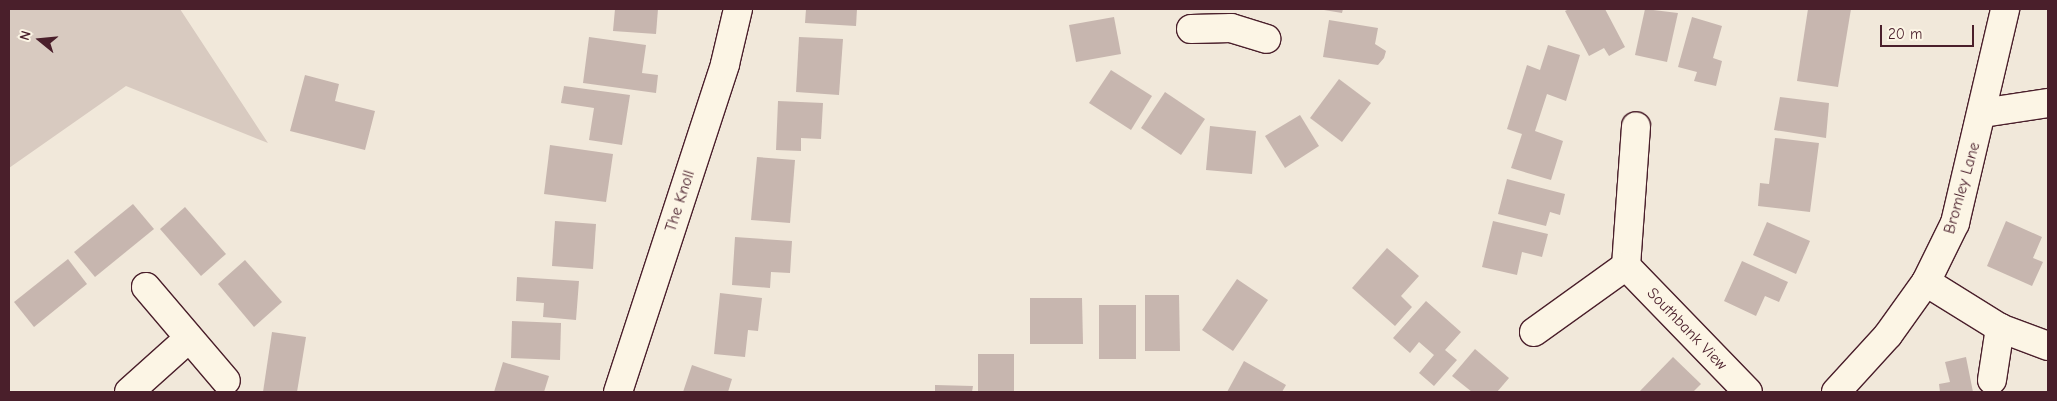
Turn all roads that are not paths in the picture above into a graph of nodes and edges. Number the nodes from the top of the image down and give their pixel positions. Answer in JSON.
{"nodes":[{"id":1,"x":738,"y":9,"type":"edge"},
{"id":2,"x":2005,"y":9,"type":"edge"},
{"id":3,"x":1233,"y":18,"type":"edge"},
{"id":4,"x":1191,"y":28,"type":"dead end"},
{"id":5,"x":1266,"y":39,"type":"dead end"},
{"id":6,"x":2048,"y":103,"type":"edge"},
{"id":7,"x":1982,"y":113,"type":"junction"},
{"id":8,"x":1636,"y":126,"type":"dead end"},
{"id":9,"x":1626,"y":266,"type":"junction"},
{"id":10,"x":1926,"y":282,"type":"junction"},
{"id":11,"x":146,"y":287,"type":"dead end"},
{"id":12,"x":2000,"y":328,"type":"junction"},
{"id":13,"x":1534,"y":332,"type":"dead end"},
{"id":14,"x":188,"y":339,"type":"junction"},
{"id":15,"x":2045,"y":343,"type":"edge"},
{"id":16,"x":1992,"y":380,"type":"dead end"},
{"id":17,"x":226,"y":381,"type":"dead end"},
{"id":18,"x":129,"y":392,"type":"edge"},
{"id":19,"x":618,"y":392,"type":"edge"},
{"id":20,"x":1748,"y":392,"type":"edge"},
{"id":21,"x":1836,"y":392,"type":"edge"}],
"edges":[{"from":1,"to":19,"type":"street","name":"The Knoll"},
{"from":2,"to":7,"type":"street","name":"Bromley Lane"},
{"from":3,"to":4,"type":"street"},
{"from":3,"to":5,"type":"street"},
{"from":6,"to":7,"type":"street"},
{"from":7,"to":10,"type":"street","name":"Bromley Lane"},
{"from":8,"to":9,"type":"street"},
{"from":9,"to":13,"type":"street"},
{"from":9,"to":20,"type":"street","name":"Southbank View"},
{"from":10,"to":12,"type":"street"},
{"from":10,"to":21,"type":"street","name":"Bromley Lane"},
{"from":11,"to":14,"type":"street"},
{"from":12,"to":15,"type":"street"},
{"from":12,"to":16,"type":"street"},
{"from":14,"to":17,"type":"street"},
{"from":14,"to":18,"type":"street"}]}
